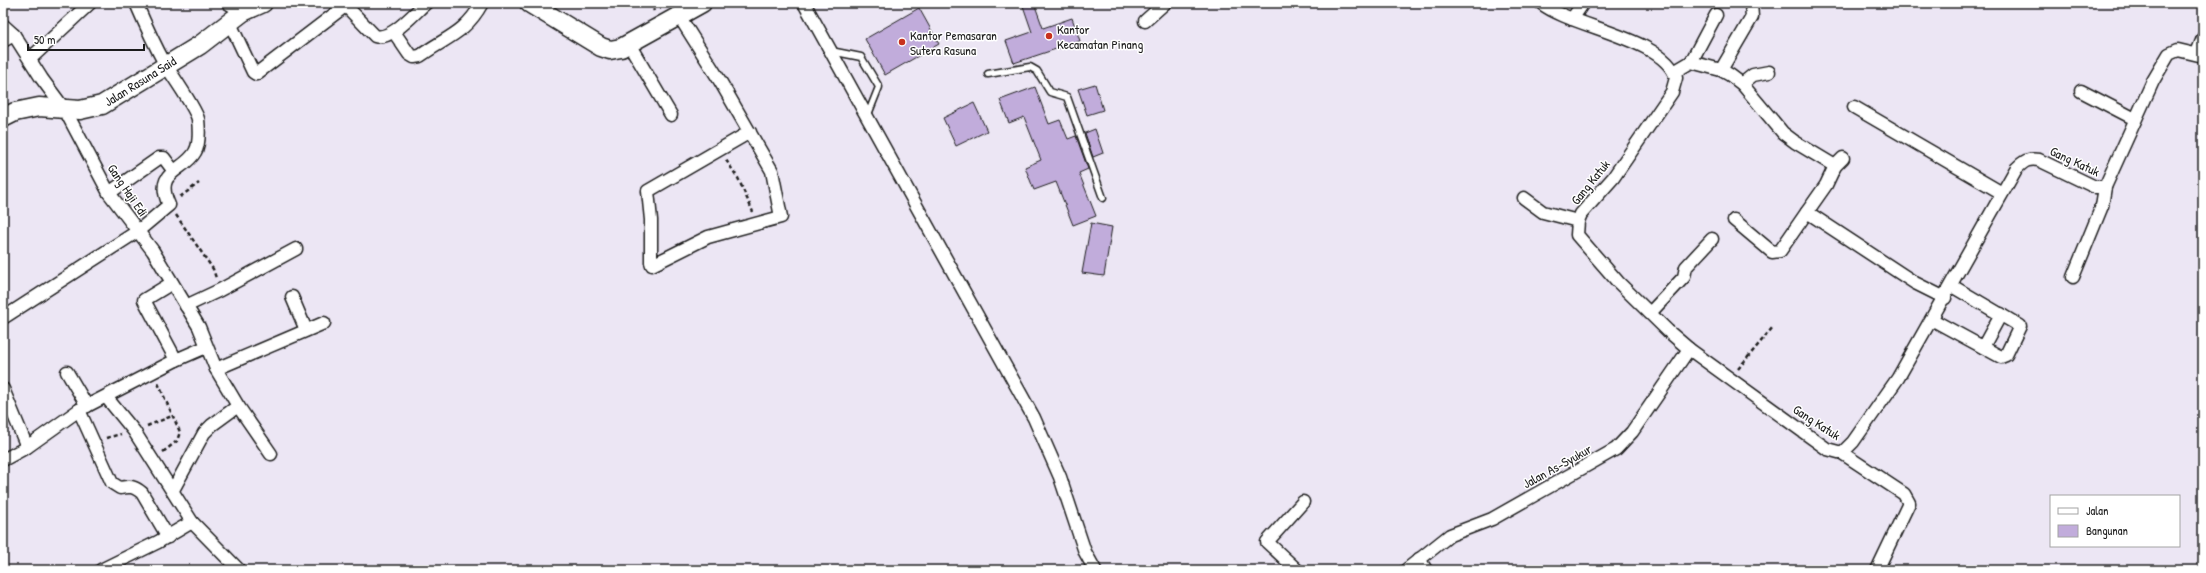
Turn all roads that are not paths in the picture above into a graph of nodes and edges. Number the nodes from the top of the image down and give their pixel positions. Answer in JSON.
{"nodes":[{"id":1,"x":90,"y":3,"type":"edge"},
{"id":2,"x":136,"y":3,"type":"edge"},
{"id":3,"x":263,"y":3,"type":"edge"},
{"id":4,"x":426,"y":3,"type":"edge"},
{"id":5,"x":482,"y":3,"type":"edge"},
{"id":6,"x":529,"y":3,"type":"edge"},
{"id":7,"x":702,"y":3,"type":"edge"},
{"id":8,"x":804,"y":3,"type":"edge"},
{"id":9,"x":1165,"y":3,"type":"edge"},
{"id":10,"x":1541,"y":3,"type":"edge"},
{"id":11,"x":1583,"y":3,"type":"edge"},
{"id":12,"x":1751,"y":3,"type":"edge"},
{"id":13,"x":348,"y":4,"type":"edge"},
{"id":14,"x":233,"y":12,"type":"edge"},
{"id":15,"x":1716,"y":15,"type":"dead end"},
{"id":16,"x":679,"y":16,"type":"junction"},
{"id":17,"x":1572,"y":19,"type":"junction"},
{"id":18,"x":1145,"y":21,"type":"dead end"},
{"id":19,"x":3,"y":25,"type":"edge"},
{"id":20,"x":394,"y":32,"type":"junction"},
{"id":21,"x":14,"y":34,"type":"junction"},
{"id":22,"x":2203,"y":38,"type":"edge"},
{"id":23,"x":3,"y":41,"type":"edge"},
{"id":24,"x":630,"y":44,"type":"junction"},
{"id":25,"x":831,"y":51,"type":"junction"},
{"id":26,"x":2200,"y":54,"type":"edge"},
{"id":27,"x":30,"y":59,"type":"junction"},
{"id":28,"x":1691,"y":62,"type":"junction"},
{"id":29,"x":166,"y":64,"type":"junction"},
{"id":30,"x":1721,"y":70,"type":"junction"},
{"id":31,"x":1674,"y":72,"type":"junction"},
{"id":32,"x":1769,"y":72,"type":"dead end"},
{"id":33,"x":988,"y":74,"type":"dead end"},
{"id":34,"x":1742,"y":84,"type":"junction"},
{"id":35,"x":2081,"y":92,"type":"dead end"},
{"id":36,"x":1854,"y":107,"type":"dead end"},
{"id":37,"x":65,"y":110,"type":"junction"},
{"id":38,"x":671,"y":115,"type":"dead end"},
{"id":39,"x":868,"y":117,"type":"junction"},
{"id":40,"x":3,"y":118,"type":"edge"},
{"id":41,"x":2135,"y":119,"type":"junction"},
{"id":42,"x":750,"y":132,"type":"junction"},
{"id":43,"x":173,"y":170,"type":"junction"},
{"id":44,"x":2105,"y":187,"type":"junction"},
{"id":45,"x":109,"y":193,"type":"junction"},
{"id":46,"x":2002,"y":193,"type":"junction"},
{"id":47,"x":1103,"y":198,"type":"dead end"},
{"id":48,"x":1524,"y":198,"type":"dead end"},
{"id":49,"x":1807,"y":212,"type":"junction"},
{"id":50,"x":1734,"y":220,"type":"dead end"},
{"id":51,"x":1578,"y":221,"type":"junction"},
{"id":52,"x":138,"y":231,"type":"junction"},
{"id":53,"x":1712,"y":239,"type":"dead end"},
{"id":54,"x":296,"y":249,"type":"dead end"},
{"id":55,"x":2073,"y":277,"type":"dead end"},
{"id":56,"x":172,"y":283,"type":"junction"},
{"id":57,"x":1952,"y":286,"type":"junction"},
{"id":58,"x":292,"y":297,"type":"dead end"},
{"id":59,"x":1945,"y":298,"type":"junction"},
{"id":60,"x":186,"y":306,"type":"junction"},
{"id":61,"x":1650,"y":313,"type":"junction"},
{"id":62,"x":2001,"y":314,"type":"junction"},
{"id":63,"x":3,"y":318,"type":"edge"},
{"id":64,"x":1933,"y":320,"type":"junction"},
{"id":65,"x":324,"y":323,"type":"dead end"},
{"id":66,"x":306,"y":330,"type":"junction"},
{"id":67,"x":1983,"y":347,"type":"junction"},
{"id":68,"x":206,"y":348,"type":"junction"},
{"id":69,"x":1689,"y":349,"type":"junction"},
{"id":70,"x":176,"y":360,"type":"junction"},
{"id":71,"x":216,"y":369,"type":"junction"},
{"id":72,"x":67,"y":372,"type":"dead end"},
{"id":73,"x":3,"y":390,"type":"edge"},
{"id":74,"x":107,"y":398,"type":"junction"},
{"id":75,"x":238,"y":406,"type":"junction"},
{"id":76,"x":83,"y":408,"type":"junction"},
{"id":77,"x":27,"y":447,"type":"junction"},
{"id":78,"x":1842,"y":453,"type":"junction"},
{"id":79,"x":271,"y":454,"type":"dead end"},
{"id":80,"x":3,"y":460,"type":"edge"},
{"id":81,"x":173,"y":490,"type":"junction"},
{"id":82,"x":1303,"y":502,"type":"dead end"},
{"id":83,"x":192,"y":522,"type":"junction"},
{"id":84,"x":168,"y":536,"type":"junction"},
{"id":85,"x":1419,"y":559,"type":"junction"},
{"id":86,"x":101,"y":570,"type":"edge"},
{"id":87,"x":239,"y":570,"type":"edge"},
{"id":88,"x":1095,"y":570,"type":"edge"},
{"id":89,"x":1297,"y":570,"type":"edge"},
{"id":90,"x":1406,"y":570,"type":"edge"},
{"id":91,"x":1426,"y":570,"type":"edge"},
{"id":92,"x":1877,"y":570,"type":"edge"}],
"edges":[{"from":1,"to":27,"type":"street"},
{"from":2,"to":29,"type":"street"},
{"from":3,"to":14,"type":"main road","name":"Jalan Rasuna Said"},
{"from":4,"to":20,"type":"street"},
{"from":5,"to":20,"type":"street"},
{"from":6,"to":24,"type":"main road"},
{"from":7,"to":16,"type":"main road"},
{"from":8,"to":25,"type":"street"},
{"from":9,"to":18,"type":"street"},
{"from":10,"to":17,"type":"street"},
{"from":11,"to":17,"type":"street"},
{"from":12,"to":30,"type":"street"},
{"from":13,"to":14,"type":"street"},
{"from":13,"to":20,"type":"street"},
{"from":14,"to":29,"type":"main road","name":"Jalan Rasuna Said"},
{"from":15,"to":28,"type":"street"},
{"from":16,"to":24,"type":"main road"},
{"from":16,"to":42,"type":"street"},
{"from":17,"to":31,"type":"street"},
{"from":19,"to":21,"type":"street","name":"Gang Haji Edi"},
{"from":21,"to":23,"type":"street"},
{"from":21,"to":27,"type":"street","name":"Gang Haji Edi"},
{"from":22,"to":26,"type":"street"},
{"from":24,"to":38,"type":"street"},
{"from":25,"to":39,"type":"street"},
{"from":25,"to":39,"type":"lane"},
{"from":26,"to":41,"type":"street","name":"Gang Katuk"},
{"from":27,"to":37,"type":"street","name":"Gang Haji Edi"},
{"from":28,"to":30,"type":"street"},
{"from":28,"to":31,"type":"street"},
{"from":29,"to":37,"type":"main road","name":"Jalan Rasuna Said"},
{"from":29,"to":43,"type":"street"},
{"from":30,"to":34,"type":"street"},
{"from":31,"to":51,"type":"street","name":"Gang Katuk"},
{"from":32,"to":34,"type":"street"},
{"from":33,"to":47,"type":"lane"},
{"from":34,"to":49,"type":"street"},
{"from":35,"to":41,"type":"street"},
{"from":36,"to":46,"type":"street"},
{"from":37,"to":40,"type":"main road","name":"Jalan Rasuna Said"},
{"from":37,"to":45,"type":"street","name":"Gang Haji Edi"},
{"from":39,"to":88,"type":"street"},
{"from":41,"to":44,"type":"street","name":"Gang Katuk"},
{"from":42,"to":42,"type":"street"},
{"from":43,"to":45,"type":"street"},
{"from":43,"to":52,"type":"street"},
{"from":44,"to":46,"type":"street","name":"Gang Katuk"},
{"from":44,"to":55,"type":"street"},
{"from":45,"to":52,"type":"street","name":"Gang Haji Edi"},
{"from":46,"to":57,"type":"street","name":"Gang Katuk"},
{"from":48,"to":51,"type":"street"},
{"from":49,"to":50,"type":"street"},
{"from":49,"to":59,"type":"street"},
{"from":51,"to":61,"type":"street","name":"Gang Katuk"},
{"from":52,"to":56,"type":"street","name":"Gang Haji Edi"},
{"from":52,"to":63,"type":"street"},
{"from":53,"to":61,"type":"street"},
{"from":54,"to":60,"type":"street"},
{"from":56,"to":60,"type":"street","name":"Gang Haji Edi"},
{"from":56,"to":70,"type":"street"},
{"from":57,"to":59,"type":"street","name":"Gang Katuk"},
{"from":57,"to":62,"type":"street"},
{"from":58,"to":66,"type":"street"},
{"from":59,"to":64,"type":"street","name":"Gang Katuk"},
{"from":60,"to":68,"type":"street","name":"Gang Haji Edi"},
{"from":61,"to":69,"type":"street","name":"Gang Katuk"},
{"from":62,"to":67,"type":"street"},
{"from":62,"to":67,"type":"street"},
{"from":64,"to":67,"type":"street"},
{"from":64,"to":78,"type":"street","name":"Gang Katuk"},
{"from":65,"to":66,"type":"street"},
{"from":66,"to":71,"type":"street"},
{"from":68,"to":70,"type":"street"},
{"from":68,"to":71,"type":"street","name":"Gang Haji Edi"},
{"from":69,"to":78,"type":"street","name":"Gang Katuk"},
{"from":69,"to":85,"type":"street","name":"Jalan As-Syukur"},
{"from":70,"to":74,"type":"street"},
{"from":71,"to":75,"type":"street","name":"Gang Haji Edi"},
{"from":72,"to":76,"type":"street"},
{"from":73,"to":77,"type":"street"},
{"from":74,"to":76,"type":"street"},
{"from":74,"to":81,"type":"street"},
{"from":75,"to":79,"type":"street","name":"Gang Haji Edi"},
{"from":75,"to":81,"type":"street"},
{"from":76,"to":77,"type":"street"},
{"from":76,"to":84,"type":"street"},
{"from":77,"to":80,"type":"street"},
{"from":78,"to":92,"type":"street"},
{"from":81,"to":83,"type":"street"},
{"from":82,"to":89,"type":"street"},
{"from":83,"to":84,"type":"street"},
{"from":83,"to":87,"type":"street"},
{"from":84,"to":86,"type":"street"},
{"from":85,"to":90,"type":"street","name":"Jalan As-Syukur"},
{"from":85,"to":91,"type":"street"}]}
